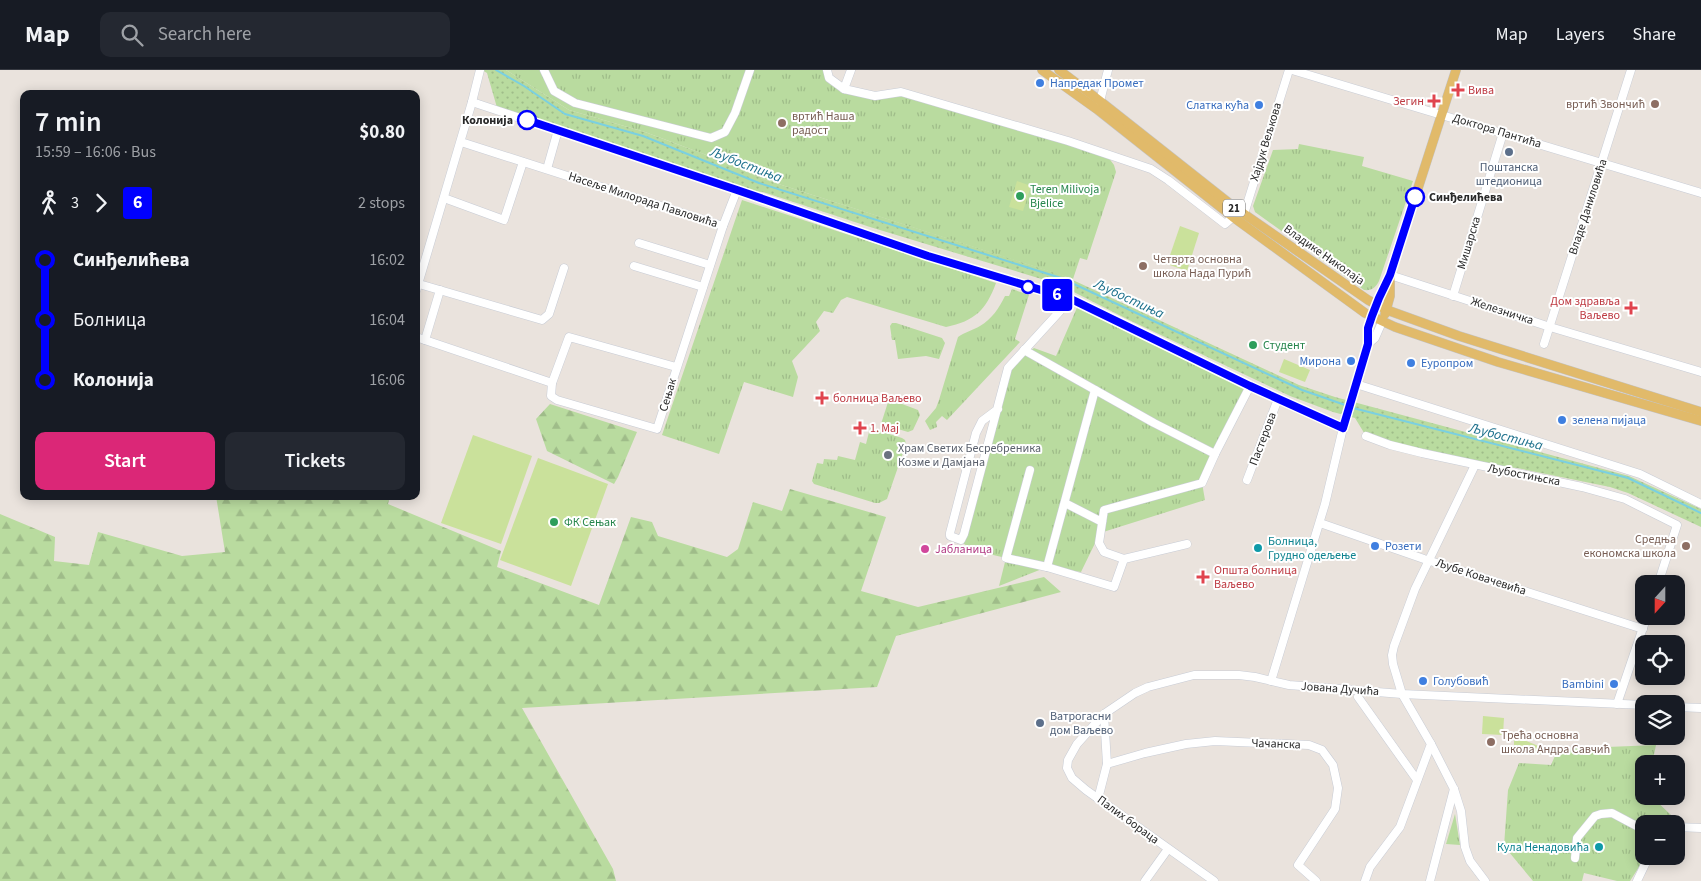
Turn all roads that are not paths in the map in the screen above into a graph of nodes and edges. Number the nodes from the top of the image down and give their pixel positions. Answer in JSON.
{"nodes":[{"id":1,"x":480,"y":70,"type":"edge"},
{"id":2,"x":750,"y":70,"type":"edge"},
{"id":3,"x":827,"y":70,"type":"edge"},
{"id":4,"x":851,"y":70,"type":"edge"},
{"id":5,"x":1042,"y":70,"type":"edge"},
{"id":6,"x":1059,"y":70,"type":"edge"},
{"id":7,"x":1108,"y":70,"type":"edge"},
{"id":8,"x":1290,"y":70,"type":"edge"},
{"id":9,"x":1456,"y":70,"type":"edge"},
{"id":10,"x":1631,"y":70,"type":"edge"},
{"id":11,"x":544,"y":71,"type":"edge"},
{"id":12,"x":844,"y":88,"type":"junction"},
{"id":13,"x":1100,"y":100,"type":"junction"},
{"id":14,"x":472,"y":102,"type":"junction"},
{"id":15,"x":1442,"y":114,"type":"junction"},
{"id":16,"x":558,"y":130,"type":"junction"},
{"id":17,"x":1503,"y":133,"type":"junction"},
{"id":18,"x":461,"y":142,"type":"junction"},
{"id":19,"x":523,"y":162,"type":"junction"},
{"id":20,"x":1602,"y":163,"type":"junction"},
{"id":21,"x":547,"y":169,"type":"junction"},
{"id":22,"x":737,"y":190,"type":"junction"},
{"id":23,"x":1701,"y":194,"type":"edge"},
{"id":24,"x":444,"y":198,"type":"junction"},
{"id":25,"x":1244,"y":214,"type":"junction"},
{"id":26,"x":1233,"y":217,"type":"junction"},
{"id":27,"x":724,"y":226,"type":"junction"},
{"id":28,"x":639,"y":243,"type":"dead end"},
{"id":29,"x":710,"y":265,"type":"junction"},
{"id":30,"x":634,"y":266,"type":"dead end"},
{"id":31,"x":564,"y":268,"type":"dead end"},
{"id":32,"x":1390,"y":275,"type":"junction"},
{"id":33,"x":420,"y":277,"type":"edge"},
{"id":34,"x":420,"y":287,"type":"edge"},
{"id":35,"x":703,"y":287,"type":"junction"},
{"id":36,"x":440,"y":290,"type":"junction"},
{"id":37,"x":1453,"y":296,"type":"junction"},
{"id":38,"x":1071,"y":299,"type":"junction"},
{"id":39,"x":1376,"y":304,"type":"junction"},
{"id":40,"x":1387,"y":310,"type":"junction"},
{"id":41,"x":1372,"y":316,"type":"junction"},
{"id":42,"x":1382,"y":322,"type":"junction"},
{"id":43,"x":1550,"y":327,"type":"junction"},
{"id":44,"x":420,"y":339,"type":"edge"},
{"id":45,"x":425,"y":340,"type":"junction"},
{"id":46,"x":1368,"y":344,"type":"junction"},
{"id":47,"x":1544,"y":344,"type":"dead end"},
{"id":48,"x":1024,"y":350,"type":"junction"},
{"id":49,"x":676,"y":367,"type":"junction"},
{"id":50,"x":1701,"y":372,"type":"edge"},
{"id":51,"x":552,"y":383,"type":"junction"},
{"id":52,"x":1356,"y":384,"type":"junction"},
{"id":53,"x":1250,"y":386,"type":"junction"},
{"id":54,"x":1095,"y":390,"type":"junction"},
{"id":55,"x":1278,"y":399,"type":"junction"},
{"id":56,"x":998,"y":409,"type":"junction"},
{"id":57,"x":1701,"y":412,"type":"edge"},
{"id":58,"x":1701,"y":421,"type":"edge"},
{"id":59,"x":1343,"y":428,"type":"junction"},
{"id":60,"x":1366,"y":436,"type":"dead end"},
{"id":61,"x":1215,"y":454,"type":"junction"},
{"id":62,"x":1475,"y":465,"type":"junction"},
{"id":63,"x":1030,"y":470,"type":"dead end"},
{"id":64,"x":1247,"y":480,"type":"dead end"},
{"id":65,"x":1065,"y":503,"type":"junction"},
{"id":66,"x":1701,"y":504,"type":"edge"},
{"id":67,"x":1102,"y":522,"type":"junction"},
{"id":68,"x":1320,"y":522,"type":"junction"},
{"id":69,"x":1187,"y":544,"type":"dead end"},
{"id":70,"x":1124,"y":559,"type":"junction"},
{"id":71,"x":1429,"y":561,"type":"junction"},
{"id":72,"x":1047,"y":567,"type":"junction"},
{"id":73,"x":1661,"y":575,"type":"edge"},
{"id":74,"x":1644,"y":625,"type":"edge"},
{"id":75,"x":1643,"y":629,"type":"junction"},
{"id":76,"x":1272,"y":681,"type":"junction"},
{"id":77,"x":1402,"y":694,"type":"junction"},
{"id":78,"x":1358,"y":697,"type":"dead end"},
{"id":79,"x":1617,"y":704,"type":"junction"},
{"id":80,"x":1635,"y":705,"type":"edge"},
{"id":81,"x":1685,"y":707,"type":"edge"},
{"id":82,"x":1701,"y":708,"type":"edge"},
{"id":83,"x":1104,"y":714,"type":"junction"},
{"id":84,"x":1431,"y":744,"type":"junction"},
{"id":85,"x":1068,"y":760,"type":"joint"},
{"id":86,"x":1107,"y":764,"type":"junction"},
{"id":87,"x":1418,"y":780,"type":"junction"},
{"id":88,"x":1454,"y":788,"type":"junction"},
{"id":89,"x":1098,"y":798,"type":"junction"},
{"id":90,"x":1635,"y":825,"type":"edge"},
{"id":91,"x":1685,"y":827,"type":"edge"},
{"id":92,"x":1701,"y":828,"type":"edge"},
{"id":93,"x":1168,"y":849,"type":"junction"},
{"id":94,"x":1575,"y":858,"type":"dead end"},
{"id":95,"x":1645,"y":865,"type":"edge"},
{"id":96,"x":1145,"y":881,"type":"edge"},
{"id":97,"x":1214,"y":881,"type":"edge"},
{"id":98,"x":1316,"y":881,"type":"edge"},
{"id":99,"x":1366,"y":881,"type":"edge"},
{"id":100,"x":1430,"y":881,"type":"edge"},
{"id":101,"x":1485,"y":881,"type":"edge"},
{"id":102,"x":1637,"y":881,"type":"edge"}],
"edges":[{"from":1,"to":14,"type":"street"},
{"from":2,"to":11,"type":"street"},
{"from":3,"to":12,"type":"street"},
{"from":4,"to":12,"type":"street"},
{"from":5,"to":26,"type":"main road","name":"Владике Николаја","number":"21"},
{"from":6,"to":13,"type":"main road","name":"Владике Николаја","number":"21"},
{"from":7,"to":13,"type":"street"},
{"from":8,"to":15,"type":"street","name":"Доктора Пантића"},
{"from":8,"to":25,"type":"street","name":"Хајдук Вељкова"},
{"from":9,"to":15,"type":"main road"},
{"from":10,"to":20,"type":"street","name":"Владе Даниловића"},
{"from":12,"to":26,"type":"street"},
{"from":13,"to":25,"type":"main road","name":"Владике Николаја","number":"21"},
{"from":14,"to":16,"type":"street","name":"Пастерова"},
{"from":14,"to":18,"type":"street"},
{"from":15,"to":17,"type":"street","name":"Доктора Пантића"},
{"from":15,"to":32,"type":"main road"},
{"from":16,"to":21,"type":"street"},
{"from":16,"to":22,"type":"street","name":"Пастерова"},
{"from":17,"to":20,"type":"street","name":"Доктора Пантића"},
{"from":17,"to":37,"type":"street","name":"Мишарска"},
{"from":18,"to":19,"type":"street","name":"Насеље Милорада Павловића"},
{"from":18,"to":24,"type":"street"},
{"from":19,"to":21,"type":"street","name":"Насеље Милорада Павловића"},
{"from":19,"to":24,"type":"street"},
{"from":20,"to":23,"type":"street","name":"Доктора Пантића"},
{"from":20,"to":43,"type":"street","name":"Владе Даниловића"},
{"from":21,"to":27,"type":"street","name":"Насеље Милорада Павловића"},
{"from":22,"to":27,"type":"street"},
{"from":22,"to":38,"type":"street","name":"Пастерова"},
{"from":24,"to":33,"type":"street"},
{"from":25,"to":39,"type":"main road","name":"Владике Николаја","number":"21"},
{"from":26,"to":41,"type":"main road","name":"Владике Николаја","number":"21"},
{"from":27,"to":29,"type":"street","name":"Насеље Милорада Павловића"},
{"from":28,"to":29,"type":"street"},
{"from":29,"to":35,"type":"street","name":"Насеље Милорада Павловића"},
{"from":30,"to":35,"type":"street"},
{"from":31,"to":36,"type":"street"},
{"from":32,"to":37,"type":"street","name":"Железничка"},
{"from":32,"to":39,"type":"main road"},
{"from":32,"to":40,"type":"main road"},
{"from":34,"to":36,"type":"street"},
{"from":35,"to":49,"type":"street","name":"Насеље Милорада Павловића"},
{"from":36,"to":45,"type":"street"},
{"from":37,"to":43,"type":"street","name":"Железничка"},
{"from":38,"to":48,"type":"street"},
{"from":38,"to":53,"type":"street","name":"Пастерова"},
{"from":39,"to":40,"type":"main road","name":"Владике Николаја","number":"21"},
{"from":39,"to":41,"type":"main road"},
{"from":40,"to":42,"type":"main road"},
{"from":40,"to":57,"type":"main road","name":"Владике Николаја","number":"21"},
{"from":41,"to":42,"type":"main road","name":"Владике Николаја","number":"21"},
{"from":41,"to":46,"type":"street"},
{"from":42,"to":46,"type":"street"},
{"from":42,"to":58,"type":"main road","number":"21"},
{"from":43,"to":47,"type":"street","name":"Владе Даниловића"},
{"from":43,"to":50,"type":"street","name":"Железничка"},
{"from":44,"to":45,"type":"street"},
{"from":45,"to":51,"type":"street"},
{"from":46,"to":52,"type":"street"},
{"from":48,"to":54,"type":"street"},
{"from":48,"to":56,"type":"street"},
{"from":49,"to":51,"type":"street","name":"Сењак"},
{"from":49,"to":51,"type":"street","name":"Сењак"},
{"from":52,"to":59,"type":"street"},
{"from":52,"to":66,"type":"street"},
{"from":53,"to":55,"type":"street","name":"Пастерова"},
{"from":53,"to":61,"type":"street"},
{"from":54,"to":61,"type":"street"},
{"from":54,"to":65,"type":"street"},
{"from":55,"to":59,"type":"street","name":"Пастерова"},
{"from":55,"to":64,"type":"street","name":"Пастерова"},
{"from":56,"to":56,"type":"street"},
{"from":59,"to":68,"type":"street"},
{"from":60,"to":62,"type":"street","name":"Љубостињска"},
{"from":61,"to":67,"type":"street"},
{"from":62,"to":71,"type":"street"},
{"from":62,"to":73,"type":"street","name":"Љубостињска"},
{"from":63,"to":72,"type":"street"},
{"from":65,"to":67,"type":"street"},
{"from":65,"to":72,"type":"street"},
{"from":67,"to":70,"type":"street"},
{"from":68,"to":71,"type":"street","name":"Љубе Ковачевића"},
{"from":68,"to":76,"type":"street"},
{"from":69,"to":70,"type":"street"},
{"from":70,"to":72,"type":"street"},
{"from":71,"to":75,"type":"street","name":"Љубе Ковачевића"},
{"from":71,"to":77,"type":"street"},
{"from":74,"to":75,"type":"street"},
{"from":75,"to":79,"type":"street"},
{"from":76,"to":77,"type":"street","name":"Јована Дучића"},
{"from":76,"to":83,"type":"street","name":"Јована Дучића"},
{"from":77,"to":79,"type":"street","name":"Јована Дучића"},
{"from":77,"to":84,"type":"street"},
{"from":78,"to":87,"type":"street"},
{"from":79,"to":80,"type":"street","name":"Јована Дучића"},
{"from":81,"to":82,"type":"street"},
{"from":83,"to":85,"type":"street","name":"Јована Дучића"},
{"from":83,"to":86,"type":"street"},
{"from":84,"to":87,"type":"street"},
{"from":84,"to":88,"type":"street"},
{"from":85,"to":89,"type":"street","name":"Палих бораца"},
{"from":86,"to":89,"type":"street"},
{"from":86,"to":98,"type":"street","name":"Чачанска"},
{"from":87,"to":99,"type":"street"},
{"from":88,"to":100,"type":"street"},
{"from":88,"to":101,"type":"street"},
{"from":89,"to":93,"type":"street","name":"Палих бораца"},
{"from":90,"to":94,"type":"street"},
{"from":91,"to":92,"type":"street"},
{"from":93,"to":96,"type":"street","name":"Палих бораца"},
{"from":93,"to":97,"type":"street"},
{"from":95,"to":102,"type":"street"}]}
